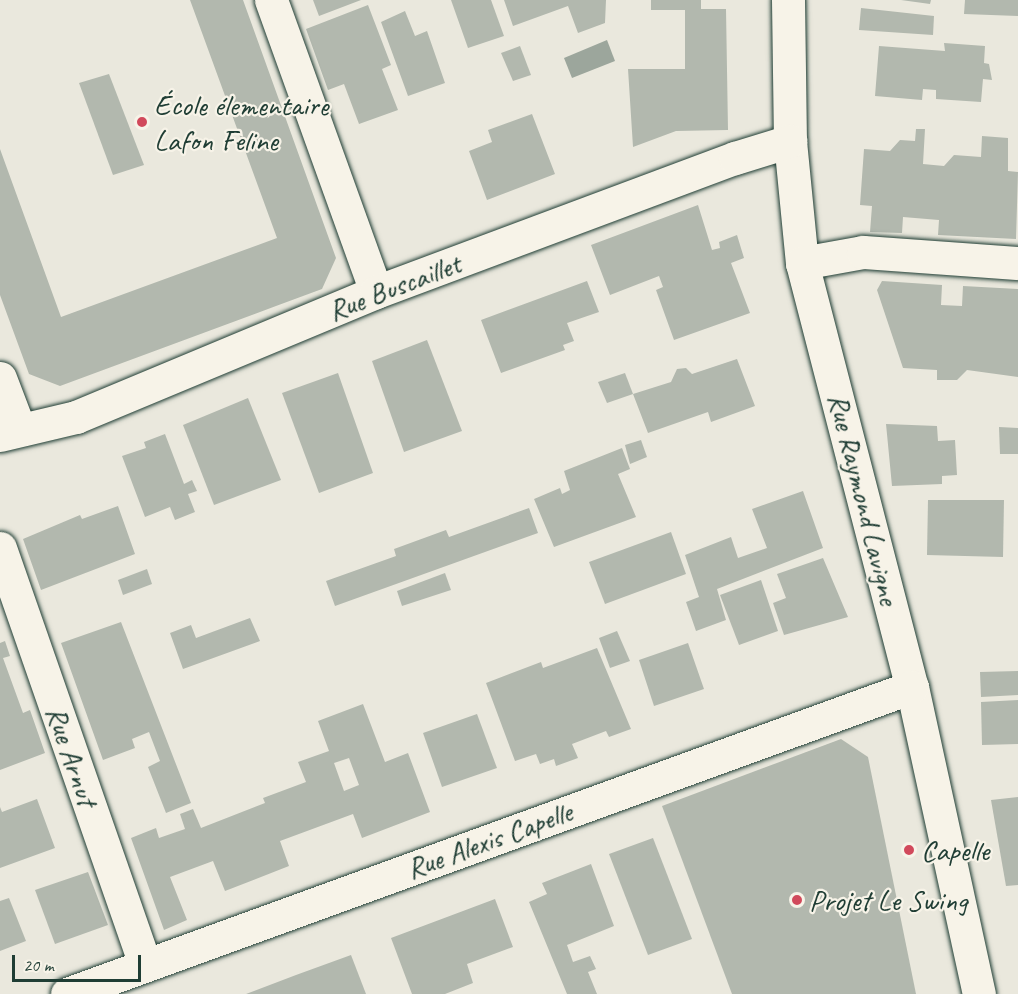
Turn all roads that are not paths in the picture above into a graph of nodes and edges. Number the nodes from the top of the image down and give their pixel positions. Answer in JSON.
{"nodes":[{"id":1,"x":272,"y":0,"type":"edge"},
{"id":2,"x":788,"y":0,"type":"edge"},
{"id":3,"x":790,"y":141,"type":"junction"},
{"id":4,"x":802,"y":263,"type":"junction"},
{"id":5,"x":1018,"y":263,"type":"edge"},
{"id":6,"x":376,"y":292,"type":"junction"},
{"id":7,"x":0,"y":378,"type":"edge"},
{"id":8,"x":9,"y":431,"type":"edge"},
{"id":9,"x":0,"y":548,"type":"edge"},
{"id":10,"x":912,"y":687,"type":"junction"},
{"id":11,"x":145,"y":964,"type":"junction"},
{"id":12,"x":66,"y":994,"type":"edge"},
{"id":13,"x":979,"y":994,"type":"edge"}],
"edges":[{"from":1,"to":6,"type":"street"},
{"from":2,"to":3,"type":"street","name":"Rue Raymond Lavigne"},
{"from":3,"to":4,"type":"street","name":"Rue Raymond Lavigne"},
{"from":3,"to":6,"type":"street","name":"Rue Buscaillet"},
{"from":4,"to":5,"type":"street"},
{"from":4,"to":10,"type":"street","name":"Rue Raymond Lavigne"},
{"from":6,"to":8,"type":"street","name":"Rue Buscaillet"},
{"from":7,"to":8,"type":"street"},
{"from":9,"to":11,"type":"street","name":"Rue Arnut"},
{"from":10,"to":11,"type":"street","name":"Rue Alexis Capelle"},
{"from":10,"to":13,"type":"street","name":"Rue Raymond Lavigne"},
{"from":11,"to":12,"type":"street","name":"Rue Alexis Capelle"}]}
